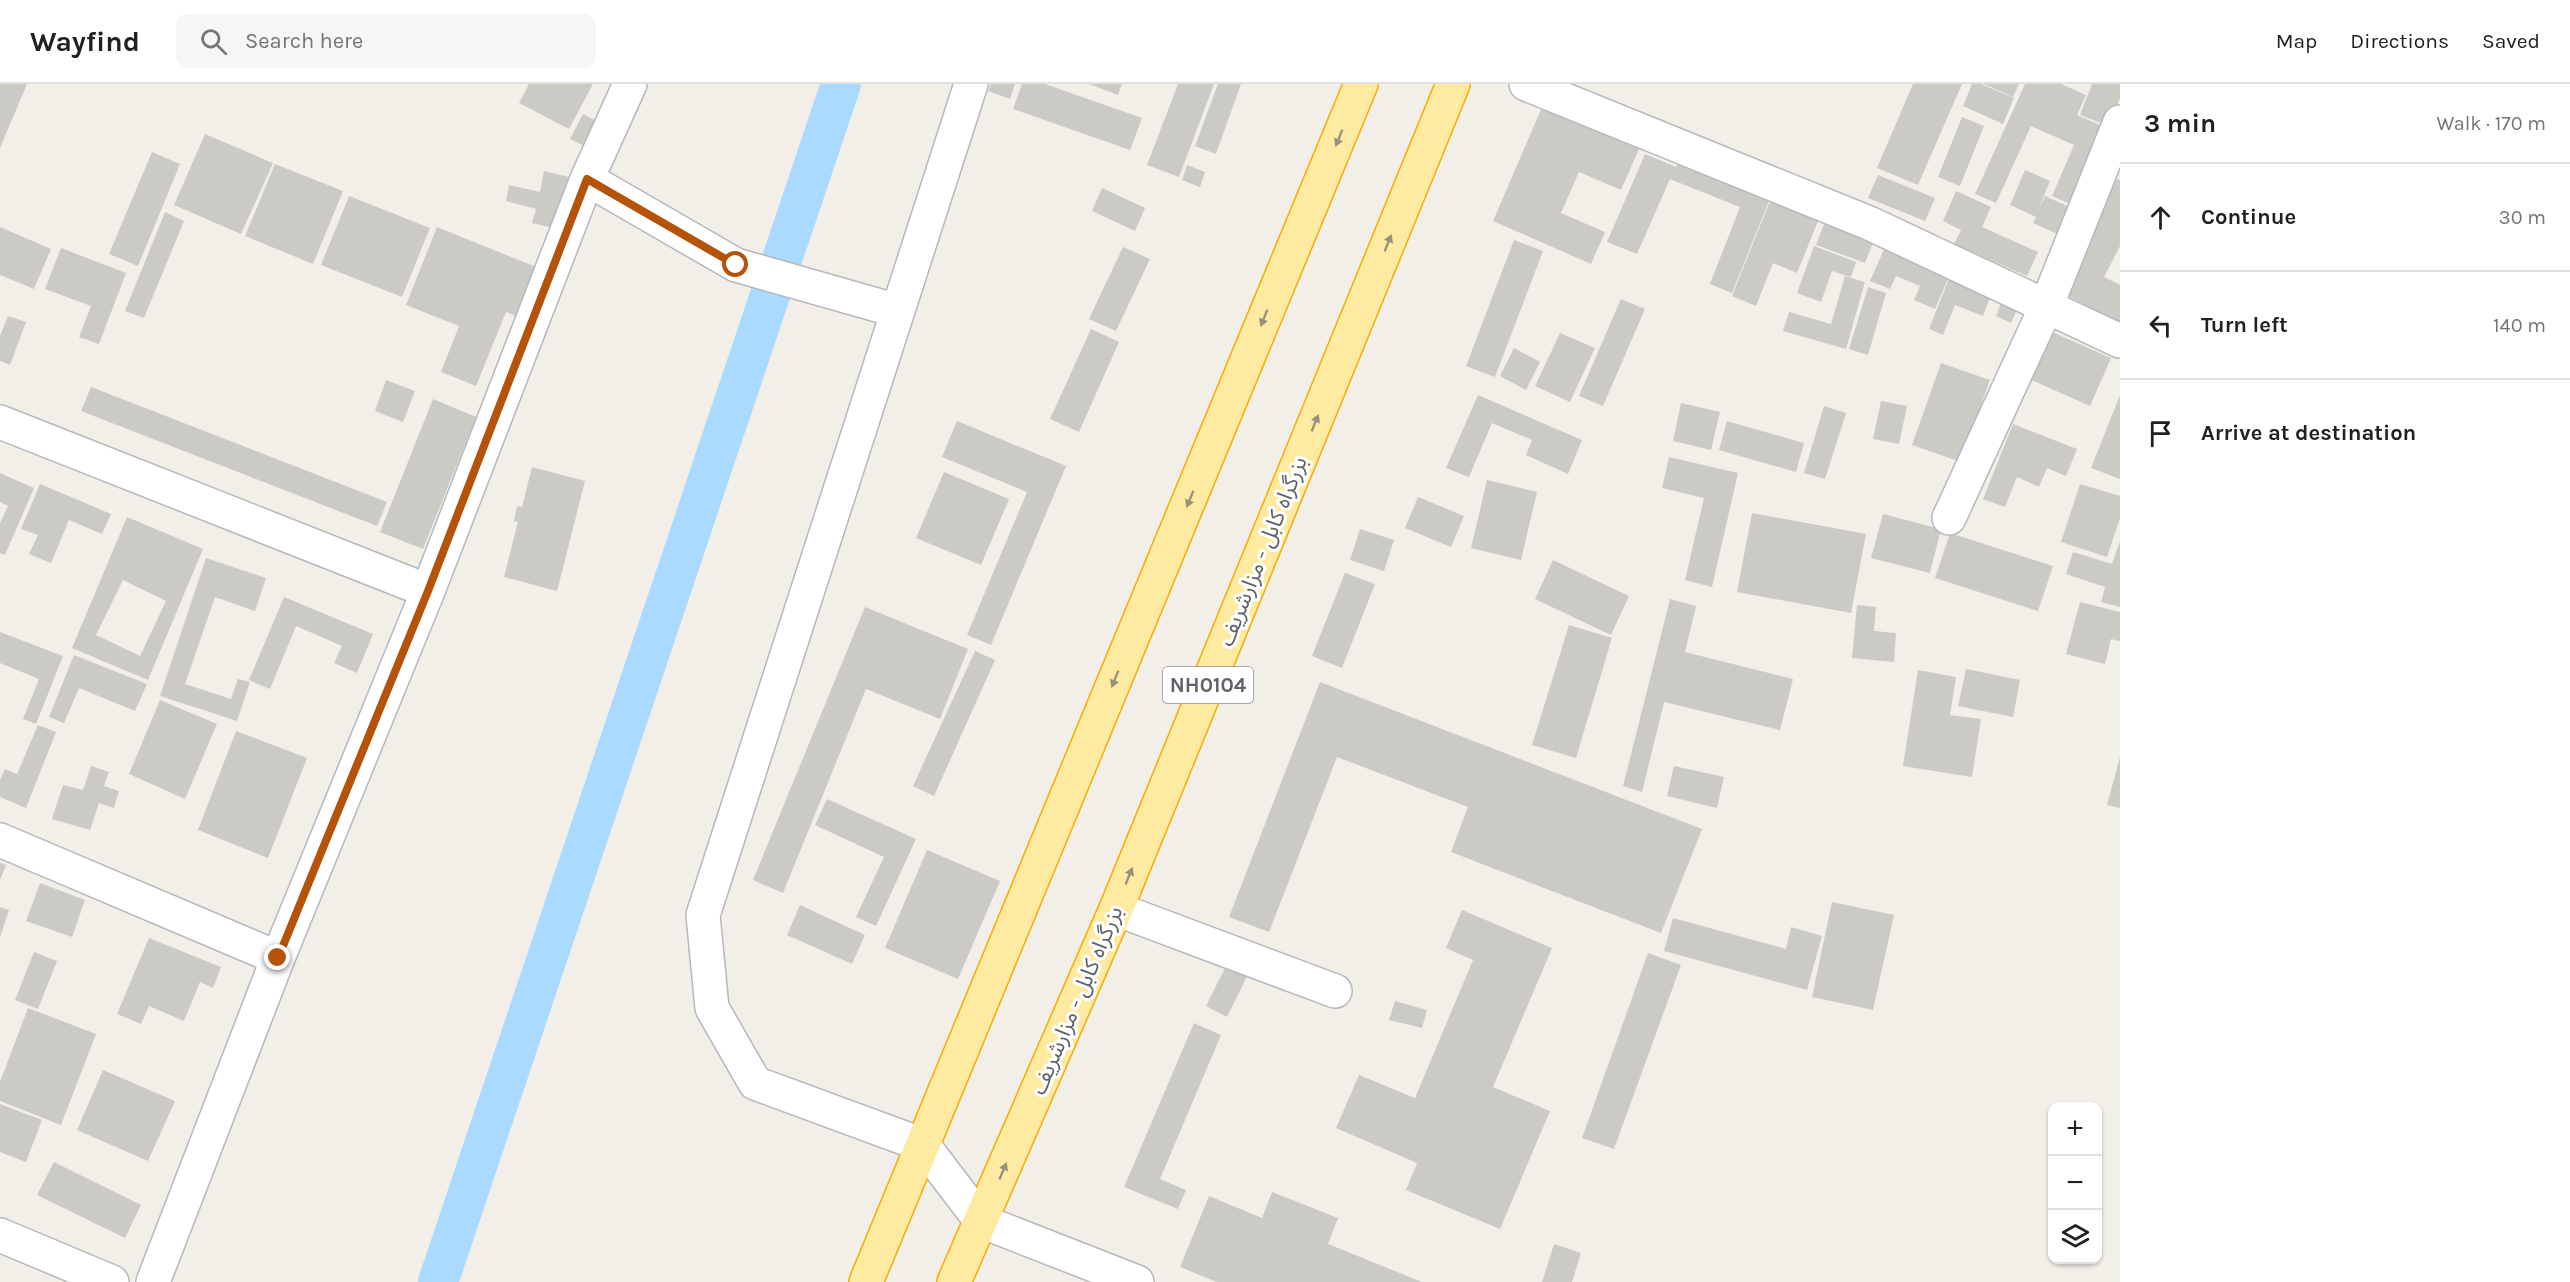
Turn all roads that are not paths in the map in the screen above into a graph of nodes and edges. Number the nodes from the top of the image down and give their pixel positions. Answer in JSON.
{"nodes":[{"id":1,"x":630,"y":84,"type":"edge"},
{"id":2,"x":971,"y":84,"type":"edge"},
{"id":3,"x":1361,"y":84,"type":"edge"},
{"id":4,"x":1454,"y":84,"type":"edge"},
{"id":5,"x":1526,"y":84,"type":"edge"},
{"id":6,"x":2120,"y":122,"type":"edge"},
{"id":7,"x":587,"y":179,"type":"junction"},
{"id":8,"x":2046,"y":307,"type":"junction"},
{"id":9,"x":897,"y":311,"type":"junction"},
{"id":10,"x":2120,"y":341,"type":"edge"},
{"id":11,"x":0,"y":422,"type":"edge"},
{"id":12,"x":1949,"y":518,"type":"dead end"},
{"id":13,"x":428,"y":591,"type":"junction"},
{"id":14,"x":0,"y":840,"type":"edge"},
{"id":15,"x":1116,"y":909,"type":"junction"},
{"id":16,"x":278,"y":958,"type":"junction"},
{"id":17,"x":1335,"y":991,"type":"dead end"},
{"id":18,"x":923,"y":1145,"type":"junction"},
{"id":19,"x":981,"y":1221,"type":"junction"},
{"id":20,"x":0,"y":1235,"type":"edge"},
{"id":21,"x":112,"y":1282,"type":"edge"},
{"id":22,"x":153,"y":1282,"type":"edge"},
{"id":23,"x":866,"y":1282,"type":"edge"},
{"id":24,"x":954,"y":1282,"type":"edge"},
{"id":25,"x":1137,"y":1282,"type":"edge"}],
"edges":[{"from":1,"to":7,"type":"street"},
{"from":2,"to":9,"type":"street"},
{"from":3,"to":18,"type":"highway","one_way":true},
{"from":15,"to":4,"type":"highway","name":"بزرگراه کابل - مزارشریف","number":"NH0104","one_way":true},
{"from":5,"to":8,"type":"street"},
{"from":6,"to":8,"type":"street"},
{"from":7,"to":9,"type":"street"},
{"from":7,"to":13,"type":"street"},
{"from":8,"to":10,"type":"street"},
{"from":8,"to":12,"type":"street"},
{"from":9,"to":18,"type":"street"},
{"from":11,"to":13,"type":"street"},
{"from":13,"to":16,"type":"street"},
{"from":14,"to":16,"type":"street"},
{"from":15,"to":17,"type":"street"},
{"from":19,"to":15,"type":"highway","name":"بزرگراه کابل - مزارشریف","number":"NH0104","one_way":true},
{"from":16,"to":22,"type":"street"},
{"from":18,"to":19,"type":"street"},
{"from":18,"to":23,"type":"highway"},
{"from":19,"to":24,"type":"highway","name":"بزرگراه کابل - مزارشریف","number":"NH0104"},
{"from":19,"to":25,"type":"street"},
{"from":20,"to":21,"type":"street"}]}
